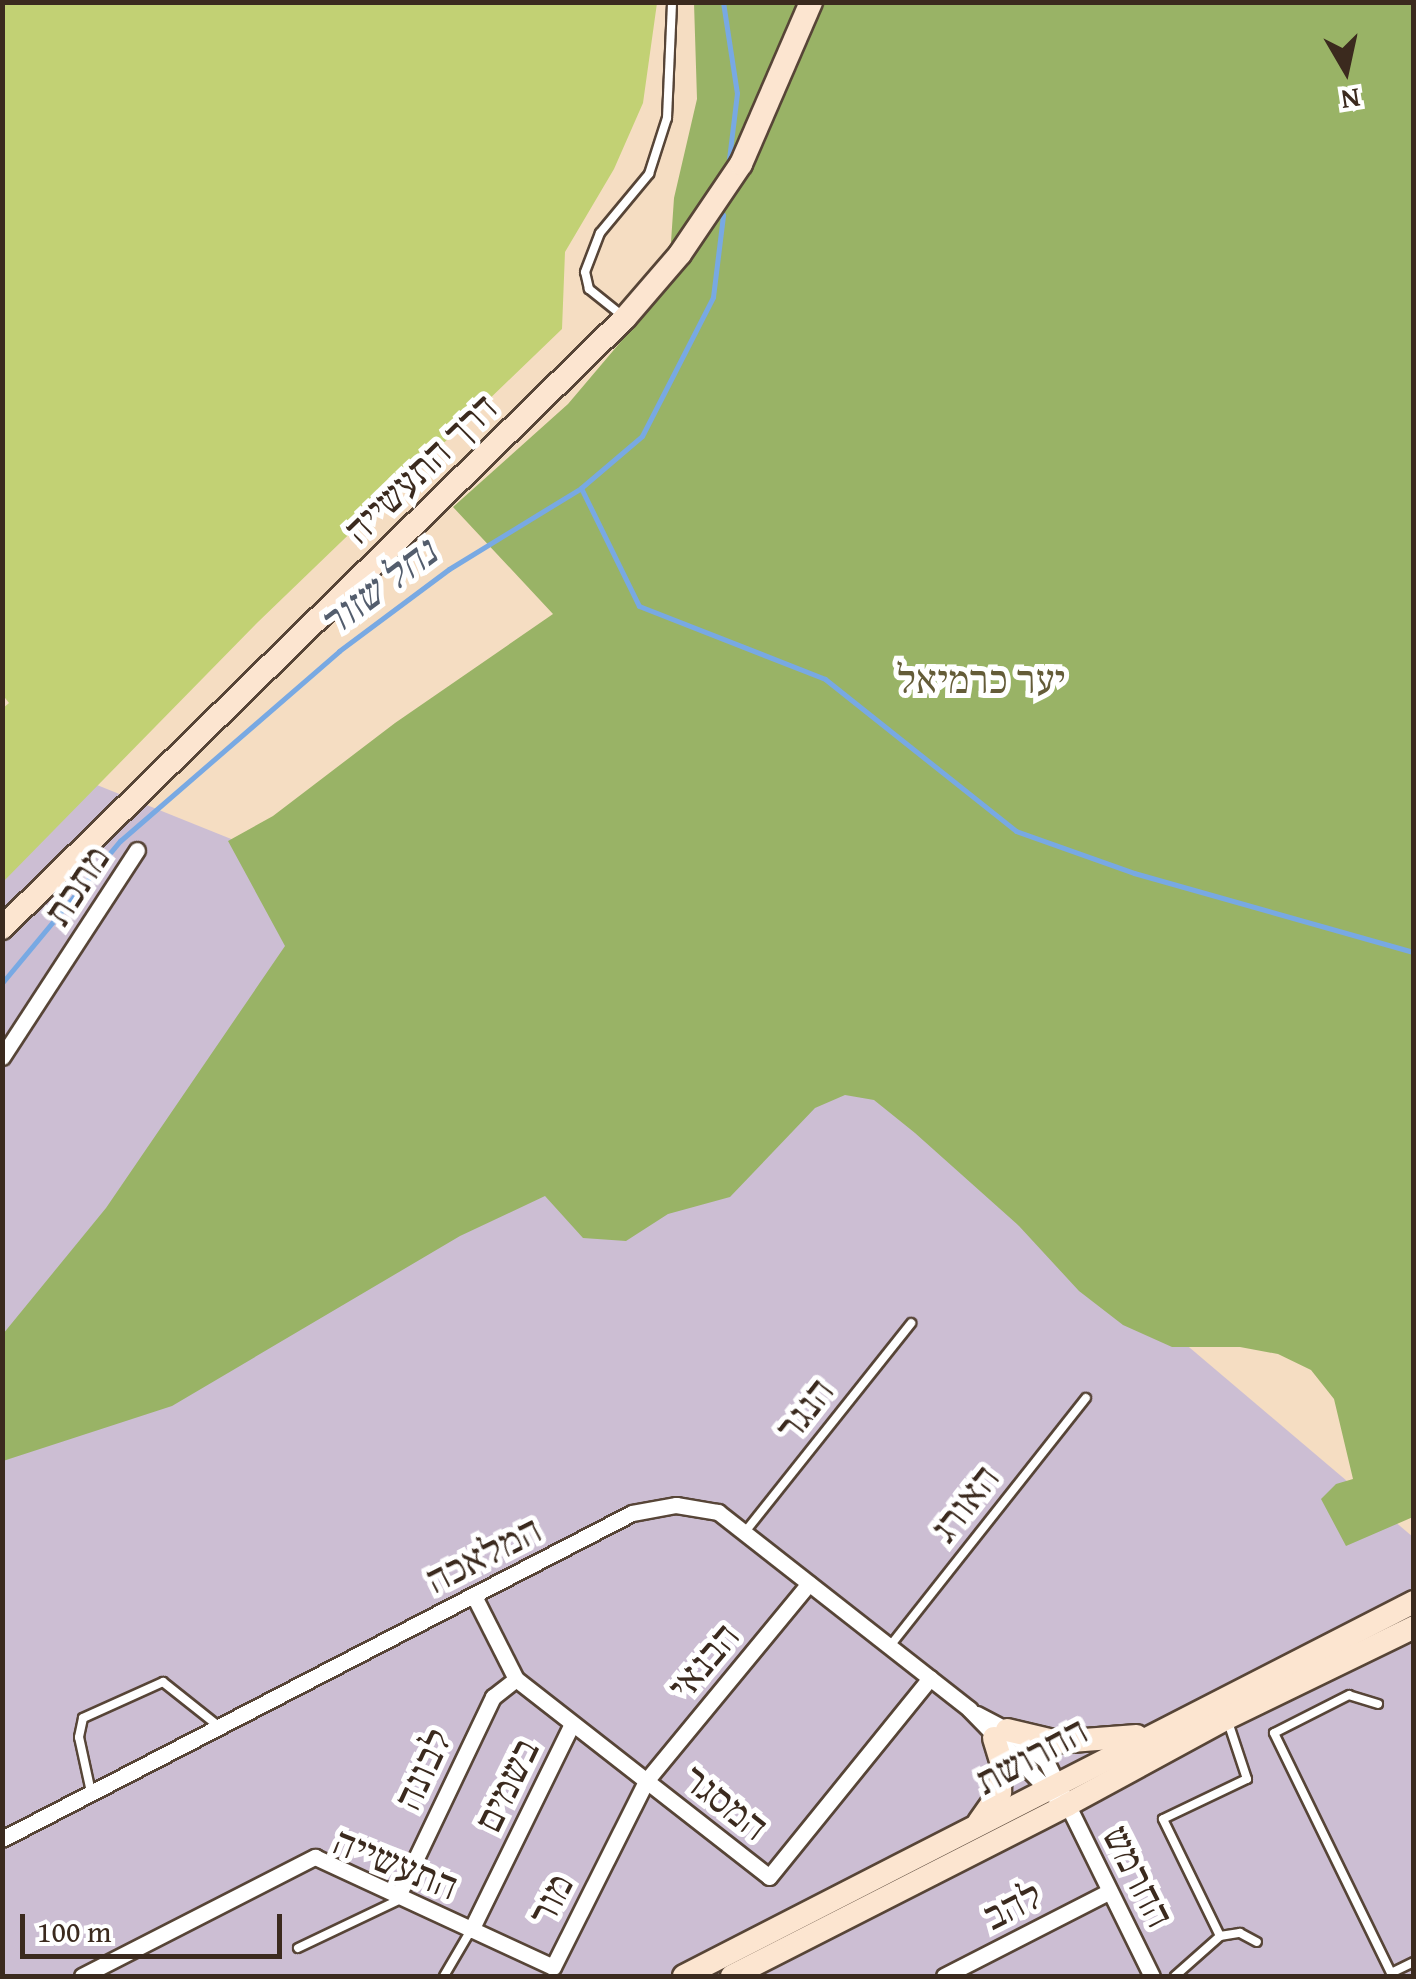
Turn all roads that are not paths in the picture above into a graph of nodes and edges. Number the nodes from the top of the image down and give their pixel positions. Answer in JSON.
{"nodes":[{"id":1,"x":672,"y":2,"type":"edge"},
{"id":2,"x":811,"y":2,"type":"edge"},
{"id":3,"x":625,"y":318,"type":"junction"},
{"id":4,"x":138,"y":850,"type":"dead end"},
{"id":5,"x":2,"y":928,"type":"edge"},
{"id":6,"x":2,"y":1057,"type":"edge"},
{"id":7,"x":910,"y":1323,"type":"dead end"},
{"id":8,"x":1086,"y":1398,"type":"dead end"},
{"id":9,"x":745,"y":1532,"type":"junction"},
{"id":10,"x":810,"y":1583,"type":"junction"},
{"id":11,"x":474,"y":1596,"type":"junction"},
{"id":12,"x":1414,"y":1602,"type":"edge"},
{"id":13,"x":1414,"y":1627,"type":"edge"},
{"id":14,"x":890,"y":1646,"type":"junction"},
{"id":15,"x":930,"y":1678,"type":"junction"},
{"id":16,"x":516,"y":1679,"type":"junction"},
{"id":17,"x":1378,"y":1704,"type":"dead end"},
{"id":18,"x":1227,"y":1718,"type":"junction"},
{"id":19,"x":572,"y":1724,"type":"junction"},
{"id":20,"x":217,"y":1725,"type":"junction"},
{"id":21,"x":1155,"y":1733,"type":"junction"},
{"id":22,"x":1000,"y":1734,"type":"junction"},
{"id":23,"x":646,"y":1780,"type":"junction"},
{"id":24,"x":1053,"y":1786,"type":"junction"},
{"id":25,"x":91,"y":1792,"type":"junction"},
{"id":26,"x":1066,"y":1806,"type":"junction"},
{"id":27,"x":971,"y":1829,"type":"junction"},
{"id":28,"x":2,"y":1839,"type":"edge"},
{"id":29,"x":1110,"y":1891,"type":"junction"},
{"id":30,"x":401,"y":1897,"type":"junction"},
{"id":31,"x":471,"y":1930,"type":"junction"},
{"id":32,"x":1220,"y":1936,"type":"junction"},
{"id":33,"x":1256,"y":1942,"type":"dead end"},
{"id":34,"x":298,"y":1948,"type":"dead end"},
{"id":35,"x":1414,"y":1962,"type":"edge"},
{"id":36,"x":82,"y":1976,"type":"edge"},
{"id":37,"x":444,"y":1976,"type":"edge"},
{"id":38,"x":684,"y":1976,"type":"edge"},
{"id":39,"x":732,"y":1976,"type":"edge"},
{"id":40,"x":944,"y":1976,"type":"edge"},
{"id":41,"x":1152,"y":1976,"type":"edge"},
{"id":42,"x":1175,"y":1976,"type":"edge"}],
"edges":[{"from":1,"to":3,"type":"lane"},
{"from":2,"to":3,"type":"street","name":"דרך התעשייה"},
{"from":3,"to":5,"type":"street","name":"דרך התעשייה"},
{"from":4,"to":6,"type":"street","name":"מתכת"},
{"from":7,"to":9,"type":"lane","name":"הנגר"},
{"from":8,"to":14,"type":"lane","name":"האורג"},
{"from":9,"to":10,"type":"street","name":"המלאכה"},
{"from":9,"to":11,"type":"street","name":"המלאכה"},
{"from":10,"to":14,"type":"street","name":"המלאכה"},
{"from":10,"to":23,"type":"street","name":"הבנאי"},
{"from":11,"to":16,"type":"street","name":"המסגר"},
{"from":11,"to":20,"type":"street","name":"המלאכה"},
{"from":12,"to":21,"type":"street","name":"החרושת"},
{"from":13,"to":18,"type":"street","name":"החרושת"},
{"from":14,"to":15,"type":"street","name":"המלאכה"},
{"from":15,"to":22,"type":"street","name":"המלאכה"},
{"from":15,"to":23,"type":"street","name":"המסגר"},
{"from":16,"to":19,"type":"street","name":"המסגר"},
{"from":16,"to":30,"type":"street","name":"לבונה"},
{"from":17,"to":35,"type":"lane"},
{"from":18,"to":26,"type":"street","name":"החרושת"},
{"from":18,"to":32,"type":"lane"},
{"from":19,"to":23,"type":"street","name":"המסגר"},
{"from":19,"to":31,"type":"street","name":"בשמים"},
{"from":20,"to":25,"type":"street","name":"המלאכה"},
{"from":20,"to":25,"type":"lane"},
{"from":21,"to":22,"type":"street"},
{"from":21,"to":24,"type":"street","name":"החרושת"},
{"from":22,"to":24,"type":"street","name":"המלאכה"},
{"from":22,"to":27,"type":"street"},
{"from":23,"to":31,"type":"street","name":"מור"},
{"from":24,"to":26,"type":"street","name":"המלאכה"},
{"from":24,"to":27,"type":"street","name":"החרושת"},
{"from":25,"to":28,"type":"street","name":"המלאכה"},
{"from":26,"to":29,"type":"street","name":"החרמש"},
{"from":26,"to":39,"type":"street","name":"החרושת"},
{"from":27,"to":38,"type":"street","name":"החרושת"},
{"from":29,"to":40,"type":"street","name":"להב"},
{"from":29,"to":41,"type":"street","name":"החרמש"},
{"from":30,"to":31,"type":"street","name":"התעשייה"},
{"from":30,"to":34,"type":"lane"},
{"from":30,"to":36,"type":"street","name":"התעשייה"},
{"from":31,"to":37,"type":"lane"},
{"from":32,"to":33,"type":"lane"},
{"from":32,"to":42,"type":"lane"}]}
